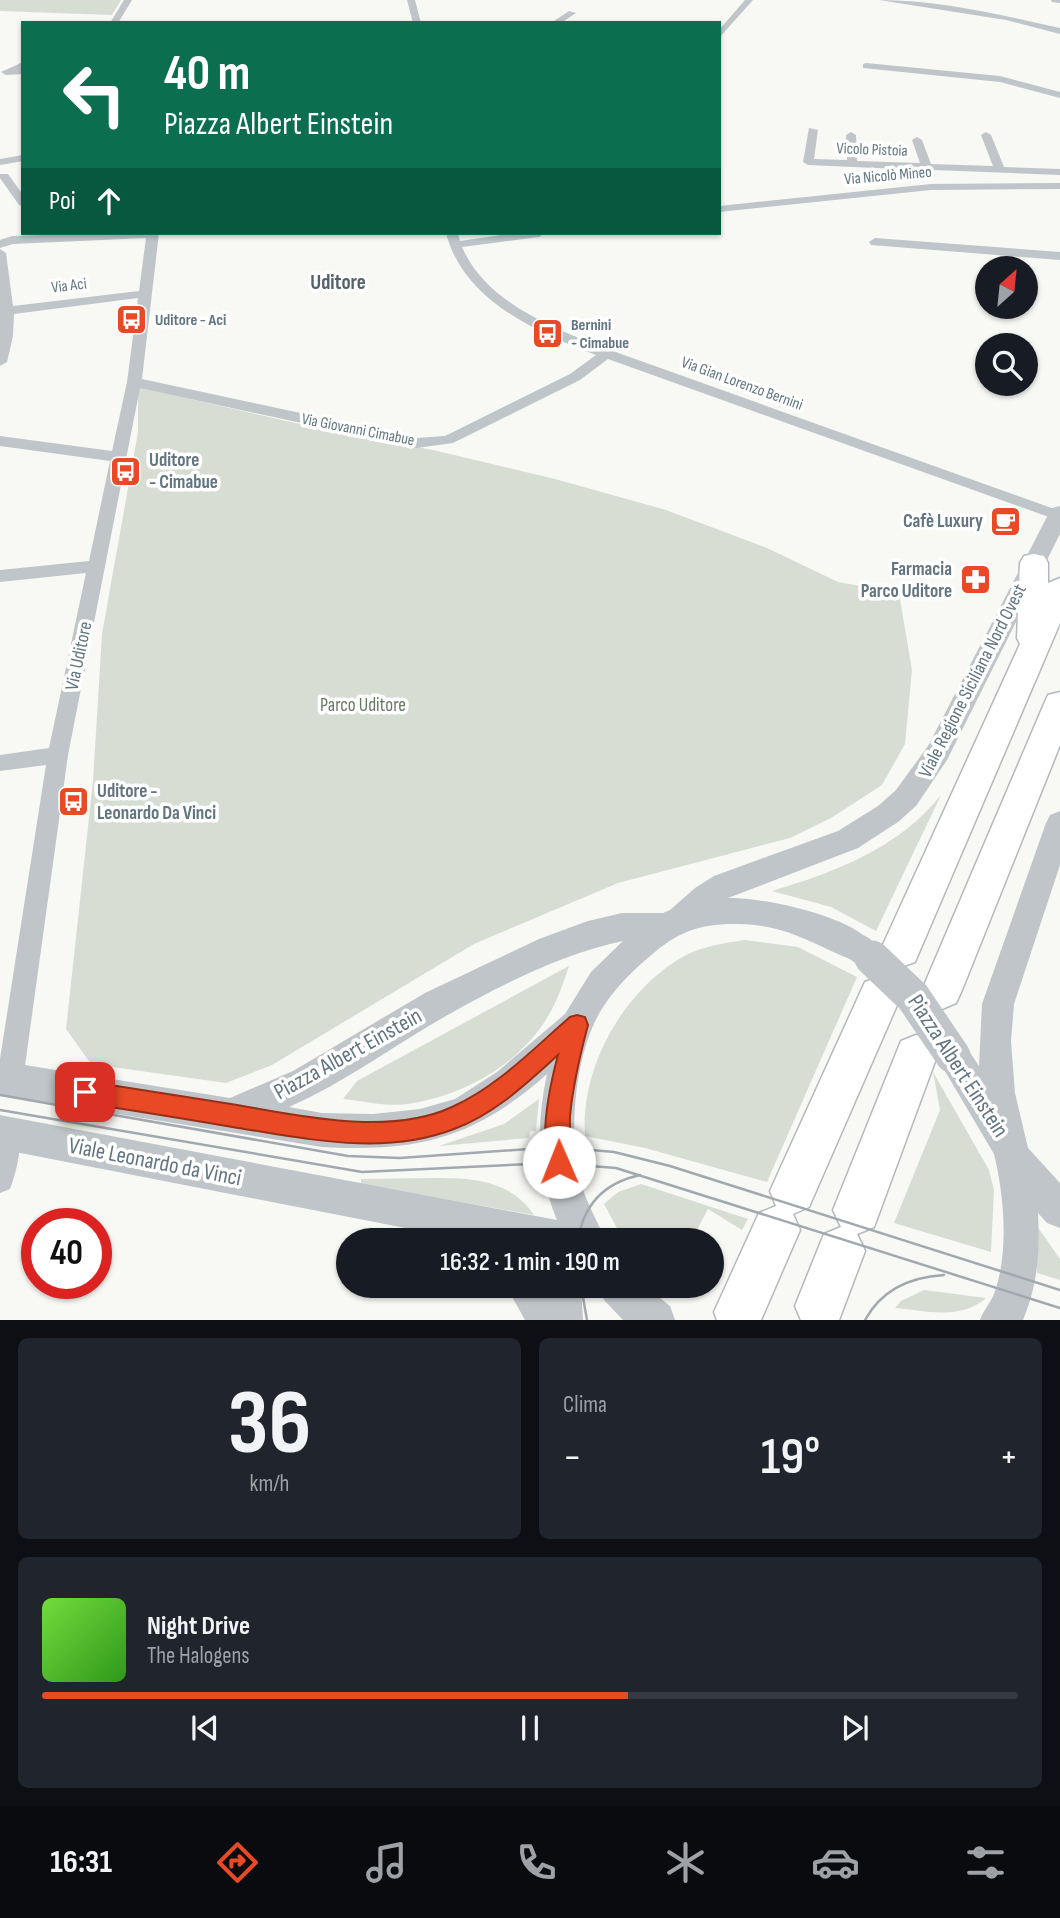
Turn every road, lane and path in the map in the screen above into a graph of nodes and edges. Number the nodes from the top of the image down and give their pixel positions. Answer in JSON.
{"nodes":[{"id":1,"x":128,"y":0,"type":"edge"},
{"id":2,"x":411,"y":0,"type":"edge"},
{"id":3,"x":750,"y":0,"type":"edge"},
{"id":4,"x":883,"y":0,"type":"edge"},
{"id":5,"x":572,"y":13,"type":"dead end"},
{"id":6,"x":115,"y":21,"type":"edge"},
{"id":7,"x":416,"y":21,"type":"edge"},
{"id":8,"x":558,"y":21,"type":"edge"},
{"id":9,"x":1060,"y":31,"type":"edge"},
{"id":10,"x":721,"y":34,"type":"edge"},
{"id":11,"x":21,"y":66,"type":"edge"},
{"id":12,"x":866,"y":66,"type":"dead end"},
{"id":13,"x":21,"y":71,"type":"edge"},
{"id":14,"x":3,"y":72,"type":"edge"},
{"id":15,"x":1060,"y":95,"type":"edge"},
{"id":16,"x":813,"y":130,"type":"dead end"},
{"id":17,"x":851,"y":135,"type":"dead end"},
{"id":18,"x":986,"y":135,"type":"dead end"},
{"id":19,"x":917,"y":140,"type":"dead end"},
{"id":20,"x":21,"y":158,"type":"edge"},
{"id":21,"x":1,"y":162,"type":"edge"},
{"id":22,"x":852,"y":165,"type":"junction"},
{"id":23,"x":925,"y":167,"type":"junction"},
{"id":24,"x":1000,"y":170,"type":"junction"},
{"id":25,"x":1060,"y":172,"type":"edge"},
{"id":26,"x":2,"y":181,"type":"edge"},
{"id":27,"x":1060,"y":186,"type":"edge"},
{"id":28,"x":936,"y":187,"type":"junction"},
{"id":29,"x":21,"y":201,"type":"edge"},
{"id":30,"x":721,"y":209,"type":"edge"},
{"id":31,"x":21,"y":228,"type":"edge"},
{"id":32,"x":21,"y":230,"type":"edge"},
{"id":33,"x":0,"y":231,"type":"edge"},
{"id":34,"x":135,"y":235,"type":"edge"},
{"id":35,"x":153,"y":235,"type":"edge"},
{"id":36,"x":510,"y":235,"type":"edge"},
{"id":37,"x":453,"y":239,"type":"edge"},
{"id":38,"x":6,"y":242,"type":"edge"},
{"id":39,"x":875,"y":242,"type":"dead end"},
{"id":40,"x":0,"y":253,"type":"edge"},
{"id":41,"x":1060,"y":256,"type":"edge"},
{"id":42,"x":143,"y":294,"type":"junction"},
{"id":43,"x":4,"y":311,"type":"edge"},
{"id":44,"x":606,"y":354,"type":"junction"},
{"id":45,"x":0,"y":362,"type":"edge"},
{"id":46,"x":134,"y":382,"type":"junction"},
{"id":47,"x":0,"y":441,"type":"edge"},
{"id":48,"x":118,"y":457,"type":"junction"},
{"id":49,"x":1059,"y":515,"type":"edge"},
{"id":50,"x":1034,"y":562,"type":"junction"},
{"id":51,"x":97,"y":566,"type":"junction"},
{"id":52,"x":0,"y":576,"type":"edge"},
{"id":53,"x":1060,"y":588,"type":"edge"},
{"id":54,"x":1031,"y":653,"type":"junction"},
{"id":55,"x":1060,"y":704,"type":"edge"},
{"id":56,"x":58,"y":755,"type":"junction"},
{"id":57,"x":0,"y":763,"type":"edge"},
{"id":58,"x":1060,"y":823,"type":"edge"},
{"id":59,"x":673,"y":923,"type":"junction"},
{"id":60,"x":901,"y":949,"type":"dead end"},
{"id":61,"x":942,"y":990,"type":"dead end"},
{"id":62,"x":880,"y":996,"type":"dead end"},
{"id":63,"x":577,"y":1025,"type":"junction"},
{"id":64,"x":935,"y":1056,"type":"junction"},
{"id":65,"x":5,"y":1079,"type":"edge"},
{"id":66,"x":231,"y":1116,"type":"junction"},
{"id":67,"x":4,"y":1132,"type":"edge"},
{"id":68,"x":1012,"y":1154,"type":"junction"},
{"id":69,"x":0,"y":1179,"type":"edge"},
{"id":70,"x":309,"y":1192,"type":"joint"},
{"id":71,"x":565,"y":1192,"type":"junction"},
{"id":72,"x":1060,"y":1210,"type":"edge"},
{"id":73,"x":432,"y":1214,"type":"junction"},
{"id":74,"x":462,"y":1228,"type":"edge"},
{"id":75,"x":503,"y":1228,"type":"edge"},
{"id":76,"x":564,"y":1228,"type":"edge"},
{"id":77,"x":580,"y":1228,"type":"edge"},
{"id":78,"x":533,"y":1298,"type":"edge"},
{"id":79,"x":562,"y":1298,"type":"edge"},
{"id":80,"x":630,"y":1298,"type":"edge"},
{"id":81,"x":820,"y":1306,"type":"dead end"},
{"id":82,"x":739,"y":1312,"type":"dead end"},
{"id":83,"x":548,"y":1320,"type":"edge"},
{"id":84,"x":563,"y":1320,"type":"edge"},
{"id":85,"x":656,"y":1320,"type":"edge"},
{"id":86,"x":999,"y":1320,"type":"edge"}],
"edges":[{"from":1,"to":6,"type":"street"},
{"from":2,"to":7,"type":"street"},
{"from":3,"to":10,"type":"street"},
{"from":4,"to":9,"type":"street"},
{"from":5,"to":8,"type":"street"},
{"from":11,"to":14,"type":"street"},
{"from":12,"to":15,"type":"street"},
{"from":13,"to":14,"type":"street"},
{"from":16,"to":22,"type":"street","name":"Vicolo Pistoia"},
{"from":17,"to":22,"type":"street"},
{"from":18,"to":24,"type":"street"},
{"from":19,"to":23,"type":"street"},
{"from":20,"to":21,"type":"street"},
{"from":21,"to":26,"type":"street"},
{"from":22,"to":23,"type":"street","name":"Vicolo Pistoia"},
{"from":23,"to":24,"type":"street","name":"Vicolo Pistoia"},
{"from":23,"to":28,"type":"street"},
{"from":24,"to":25,"type":"street","name":"Vicolo Pistoia"},
{"from":26,"to":29,"type":"street"},
{"from":27,"to":28,"type":"street","name":"Via Nicolò Mineo"},
{"from":28,"to":30,"type":"street","name":"Via Nicolò Mineo"},
{"from":31,"to":33,"type":"street"},
{"from":32,"to":38,"type":"street"},
{"from":34,"to":38,"type":"street"},
{"from":35,"to":42,"type":"street","name":"Via Uditore"},
{"from":36,"to":37,"type":"street"},
{"from":37,"to":44,"type":"street","name":"Via Gian Lorenzo Bernini"},
{"from":38,"to":40,"type":"street"},
{"from":39,"to":41,"type":"street"},
{"from":40,"to":43,"type":"street"},
{"from":42,"to":43,"type":"street","name":"Via Aci"},
{"from":42,"to":46,"type":"street","name":"Via Uditore"},
{"from":43,"to":45,"type":"street"},
{"from":44,"to":46,"type":"street","name":"Via Giovanni Cimabue"},
{"from":44,"to":49,"type":"street","name":"Via Gian Lorenzo Bernini"},
{"from":46,"to":48,"type":"street","name":"Via Uditore"},
{"from":47,"to":48,"type":"street"},
{"from":48,"to":51,"type":"street","name":"Via Uditore"},
{"from":49,"to":50,"type":"street","name":"Viale Regione Siciliana Nord Ovest"},
{"from":50,"to":54,"type":"main road"},
{"from":50,"to":59,"type":"street","name":"Viale Regione Siciliana Nord Ovest"},
{"from":51,"to":52,"type":"street"},
{"from":51,"to":56,"type":"street","name":"Via Uditore"},
{"from":53,"to":54,"type":"main road","name":"Viale Regione Siciliana Nord Ovest"},
{"from":54,"to":60,"type":"main road","name":"Viale Regione Siciliana Nord Ovest"},
{"from":55,"to":61,"type":"main road"},
{"from":56,"to":57,"type":"street"},
{"from":56,"to":65,"type":"street","name":"Via Uditore"},
{"from":58,"to":68,"type":"street"},
{"from":59,"to":63,"type":"street","name":"Piazza Albert Einstein"},
{"from":59,"to":64,"type":"street","name":"Piazza Albert Einstein","bridge":true},
{"from":59,"to":66,"type":"street","name":"Piazza Albert Einstein"},
{"from":62,"to":82,"type":"main road"},
{"from":63,"to":66,"type":"street","name":"Piazza Albert Einstein"},
{"from":63,"to":71,"type":"street","name":"Piazza Albert Einstein"},
{"from":64,"to":68,"type":"street","name":"Piazza Albert Einstein"},
{"from":64,"to":81,"type":"main road"},
{"from":65,"to":66,"type":"street"},
{"from":67,"to":69,"type":"street"},
{"from":67,"to":70,"type":"street","name":"Viale Leonardo da Vinci"},
{"from":68,"to":72,"type":"street"},
{"from":68,"to":86,"type":"street","name":"Piazza Albert Einstein"},
{"from":70,"to":73,"type":"street","name":"Piazza Albert Einstein"},
{"from":71,"to":76,"type":"street"},
{"from":71,"to":77,"type":"street","name":"Piazza Albert Einstein"},
{"from":73,"to":74,"type":"street"},
{"from":73,"to":75,"type":"street","name":"Piazza Albert Einstein"},
{"from":78,"to":83,"type":"street"},
{"from":79,"to":84,"type":"street"},
{"from":80,"to":85,"type":"street"}]}
